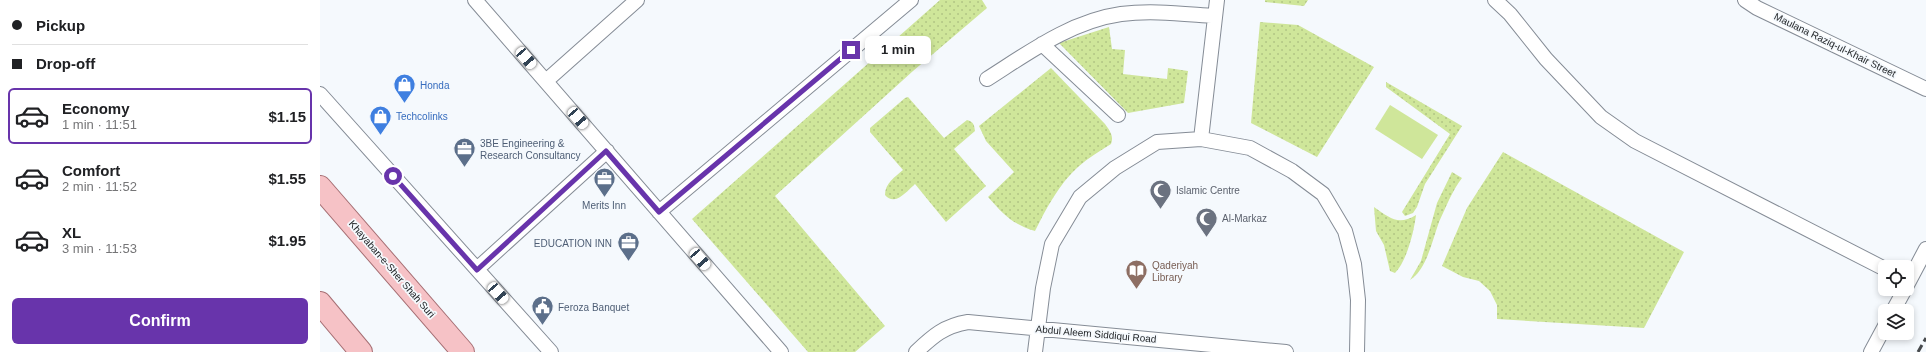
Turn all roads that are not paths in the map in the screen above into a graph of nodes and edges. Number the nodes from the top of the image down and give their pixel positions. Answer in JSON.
{"nodes":[{"id":1,"x":475,"y":0,"type":"edge"},
{"id":2,"x":637,"y":0,"type":"edge"},
{"id":3,"x":911,"y":0,"type":"edge"},
{"id":4,"x":1217,"y":0,"type":"edge"},
{"id":5,"x":1495,"y":0,"type":"edge"},
{"id":6,"x":1745,"y":0,"type":"edge"},
{"id":7,"x":1215,"y":16,"type":"junction"},
{"id":8,"x":1042,"y":44,"type":"junction"},
{"id":9,"x":987,"y":79,"type":"dead end"},
{"id":10,"x":546,"y":81,"type":"junction"},
{"id":11,"x":1926,"y":89,"type":"edge"},
{"id":12,"x":320,"y":94,"type":"edge"},
{"id":13,"x":1118,"y":115,"type":"dead end"},
{"id":14,"x":1201,"y":140,"type":"junction"},
{"id":15,"x":606,"y":151,"type":"junction"},
{"id":16,"x":320,"y":187,"type":"edge"},
{"id":17,"x":659,"y":212,"type":"junction"},
{"id":18,"x":1926,"y":249,"type":"edge"},
{"id":19,"x":1878,"y":265,"type":"edge"},
{"id":20,"x":477,"y":270,"type":"junction"},
{"id":21,"x":1914,"y":270,"type":"edge"},
{"id":22,"x":320,"y":303,"type":"edge"},
{"id":23,"x":1038,"y":329,"type":"junction"},
{"id":24,"x":1878,"y":339,"type":"edge"},
{"id":25,"x":361,"y":352,"type":"edge"},
{"id":26,"x":463,"y":352,"type":"edge"},
{"id":27,"x":551,"y":352,"type":"edge"},
{"id":28,"x":781,"y":352,"type":"edge"},
{"id":29,"x":916,"y":352,"type":"edge"},
{"id":30,"x":1035,"y":352,"type":"edge"},
{"id":31,"x":1286,"y":352,"type":"edge"},
{"id":32,"x":1358,"y":352,"type":"edge"},
{"id":33,"x":1871,"y":352,"type":"edge"}],
"edges":[{"from":1,"to":10,"type":"street"},
{"from":2,"to":10,"type":"street"},
{"from":3,"to":17,"type":"street"},
{"from":4,"to":7,"type":"street"},
{"from":5,"to":19,"type":"street"},
{"from":6,"to":11,"type":"street","name":"Maulana Raziq-ul-Khair Street"},
{"from":7,"to":8,"type":"street"},
{"from":7,"to":14,"type":"street"},
{"from":8,"to":9,"type":"street"},
{"from":8,"to":13,"type":"street"},
{"from":10,"to":15,"type":"street"},
{"from":12,"to":20,"type":"street"},
{"from":14,"to":23,"type":"street"},
{"from":14,"to":32,"type":"street"},
{"from":15,"to":17,"type":"street"},
{"from":15,"to":20,"type":"street"},
{"from":16,"to":26,"type":"main road","name":"Khayaban-e-Sher Shah Suri"},
{"from":17,"to":28,"type":"street"},
{"from":18,"to":21,"type":"street"},
{"from":20,"to":27,"type":"street"},
{"from":22,"to":25,"type":"main road"},
{"from":23,"to":29,"type":"street","name":"Abdul Aleem Siddiqui Road"},
{"from":23,"to":30,"type":"street"},
{"from":23,"to":31,"type":"street","name":"Abdul Aleem Siddiqui Road"},
{"from":24,"to":33,"type":"street"}]}
